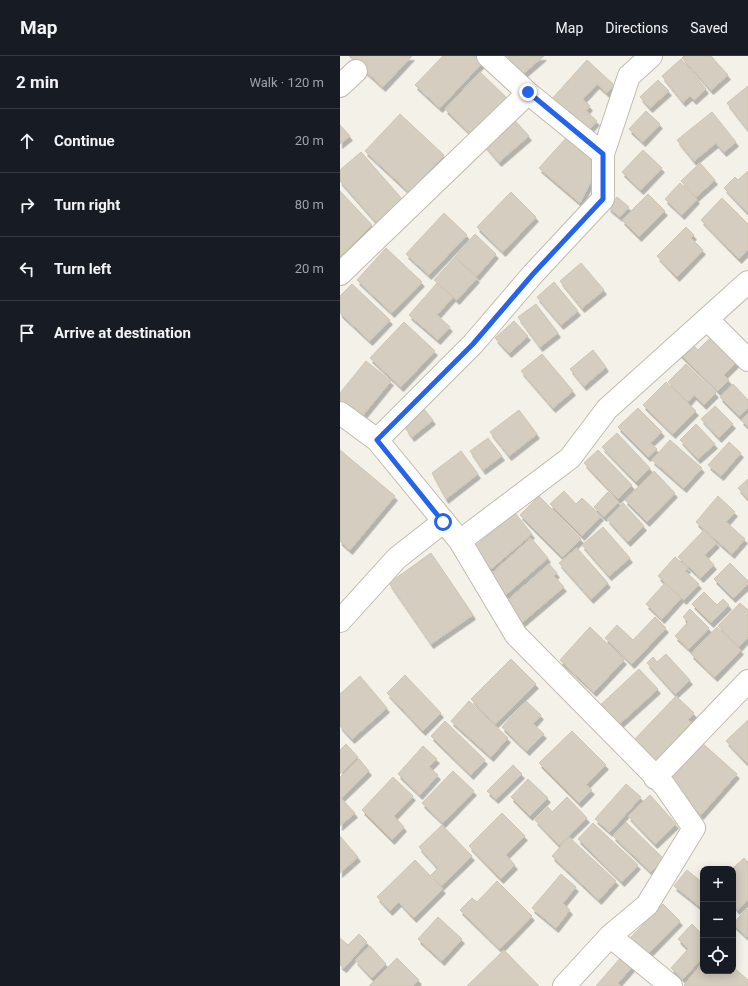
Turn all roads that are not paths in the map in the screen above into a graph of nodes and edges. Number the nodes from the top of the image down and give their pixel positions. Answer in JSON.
{"nodes":[{"id":1,"x":488,"y":56,"type":"edge"},
{"id":2,"x":651,"y":56,"type":"edge"},
{"id":3,"x":528,"y":92,"type":"junction"},
{"id":4,"x":603,"y":154,"type":"junction"},
{"id":5,"x":340,"y":274,"type":"edge"},
{"id":6,"x":748,"y":282,"type":"edge"},
{"id":7,"x":707,"y":319,"type":"junction"},
{"id":8,"x":748,"y":360,"type":"edge"},
{"id":9,"x":340,"y":412,"type":"edge"},
{"id":10,"x":377,"y":440,"type":"junction"},
{"id":11,"x":443,"y":522,"type":"junction"},
{"id":12,"x":460,"y":541,"type":"junction"},
{"id":13,"x":340,"y":621,"type":"edge"},
{"id":14,"x":748,"y":681,"type":"edge"},
{"id":15,"x":655,"y":778,"type":"junction"},
{"id":16,"x":610,"y":936,"type":"junction"},
{"id":17,"x":564,"y":986,"type":"edge"},
{"id":18,"x":670,"y":986,"type":"edge"}],
"edges":[{"from":1,"to":3,"type":"street"},
{"from":2,"to":4,"type":"street"},
{"from":3,"to":4,"type":"street"},
{"from":3,"to":5,"type":"street"},
{"from":4,"to":10,"type":"street"},
{"from":6,"to":7,"type":"street"},
{"from":7,"to":8,"type":"street"},
{"from":7,"to":12,"type":"street"},
{"from":9,"to":10,"type":"street"},
{"from":10,"to":11,"type":"street"},
{"from":11,"to":12,"type":"street"},
{"from":11,"to":13,"type":"street"},
{"from":12,"to":15,"type":"street"},
{"from":14,"to":15,"type":"street"},
{"from":15,"to":16,"type":"street"},
{"from":16,"to":17,"type":"street"},
{"from":16,"to":18,"type":"street"}]}
